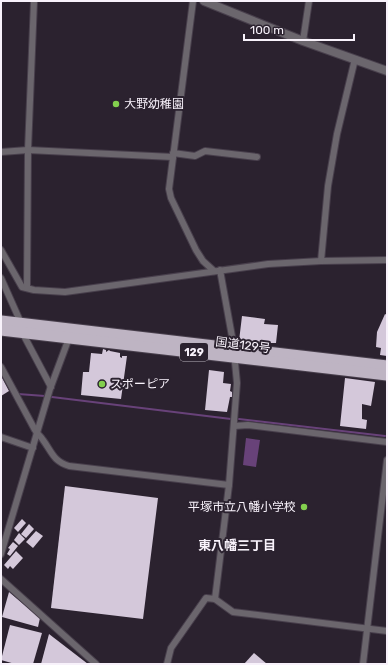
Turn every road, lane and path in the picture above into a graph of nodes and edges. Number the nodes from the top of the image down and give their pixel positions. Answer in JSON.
{"nodes":[{"id":1,"x":34,"y":1,"type":"edge"},
{"id":2,"x":193,"y":1,"type":"edge"},
{"id":3,"x":204,"y":1,"type":"edge"},
{"id":4,"x":309,"y":1,"type":"edge"},
{"id":5,"x":303,"y":41,"type":"junction"},
{"id":6,"x":355,"y":59,"type":"junction"},
{"id":7,"x":387,"y":71,"type":"edge"},
{"id":8,"x":28,"y":150,"type":"junction"},
{"id":9,"x":1,"y":152,"type":"edge"},
{"id":10,"x":173,"y":155,"type":"junction"},
{"id":11,"x":256,"y":157,"type":"dead end"},
{"id":12,"x":1,"y":250,"type":"edge"},
{"id":13,"x":387,"y":260,"type":"edge"},
{"id":14,"x":321,"y":261,"type":"junction"},
{"id":15,"x":217,"y":271,"type":"junction"},
{"id":16,"x":1,"y":278,"type":"edge"},
{"id":17,"x":27,"y":288,"type":"junction"},
{"id":18,"x":1,"y":321,"type":"edge"},
{"id":19,"x":22,"y":327,"type":"junction"},
{"id":20,"x":1,"y":330,"type":"edge"},
{"id":21,"x":69,"y":338,"type":"junction"},
{"id":22,"x":234,"y":353,"type":"junction"},
{"id":23,"x":387,"y":366,"type":"edge"},
{"id":24,"x":1,"y":367,"type":"edge"},
{"id":25,"x":387,"y":376,"type":"edge"},
{"id":26,"x":51,"y":386,"type":"junction"},
{"id":27,"x":234,"y":426,"type":"junction"},
{"id":28,"x":37,"y":434,"type":"junction"},
{"id":29,"x":1,"y":437,"type":"edge"},
{"id":30,"x":387,"y":442,"type":"edge"},
{"id":31,"x":33,"y":448,"type":"junction"},
{"id":32,"x":387,"y":460,"type":"edge"},
{"id":33,"x":229,"y":485,"type":"junction"},
{"id":34,"x":384,"y":504,"type":"edge"},
{"id":35,"x":3,"y":541,"type":"edge"},
{"id":36,"x":1,"y":554,"type":"edge"},
{"id":37,"x":1,"y":579,"type":"edge"},
{"id":38,"x":215,"y":599,"type":"junction"},
{"id":39,"x":367,"y":628,"type":"junction"},
{"id":40,"x":387,"y":631,"type":"edge"},
{"id":41,"x":96,"y":664,"type":"edge"},
{"id":42,"x":167,"y":664,"type":"edge"},
{"id":43,"x":363,"y":664,"type":"edge"}],
"edges":[{"from":1,"to":8,"type":"street"},
{"from":2,"to":10,"type":"street"},
{"from":3,"to":5,"type":"street"},
{"from":4,"to":5,"type":"street"},
{"from":5,"to":6,"type":"street"},
{"from":6,"to":7,"type":"street"},
{"from":6,"to":14,"type":"street"},
{"from":8,"to":9,"type":"street"},
{"from":8,"to":10,"type":"street"},
{"from":8,"to":17,"type":"street"},
{"from":10,"to":11,"type":"street"},
{"from":10,"to":15,"type":"street"},
{"from":12,"to":17,"type":"street"},
{"from":13,"to":14,"type":"street"},
{"from":14,"to":15,"type":"street"},
{"from":15,"to":17,"type":"street"},
{"from":15,"to":22,"type":"street"},
{"from":16,"to":19,"type":"street"},
{"from":18,"to":19,"type":"highway","name":"国道129号","number":"129"},
{"from":19,"to":20,"type":"highway","name":"国道129号","number":"129"},
{"from":19,"to":21,"type":"highway","name":"国道129号","number":"129"},
{"from":19,"to":22,"type":"highway","name":"国道129号","number":"129"},
{"from":19,"to":26,"type":"street"},
{"from":21,"to":22,"type":"highway","name":"国道129号","number":"129"},
{"from":21,"to":26,"type":"street"},
{"from":22,"to":23,"type":"highway","name":"国道129号","number":"129"},
{"from":22,"to":25,"type":"highway","name":"国道129号","number":"129"},
{"from":22,"to":27,"type":"street"},
{"from":24,"to":28,"type":"street"},
{"from":26,"to":28,"type":"street"},
{"from":27,"to":30,"type":"street"},
{"from":27,"to":33,"type":"street"},
{"from":28,"to":31,"type":"street"},
{"from":28,"to":33,"type":"street"},
{"from":29,"to":31,"type":"street"},
{"from":31,"to":35,"type":"street"},
{"from":32,"to":34,"type":"street"},
{"from":33,"to":38,"type":"street"},
{"from":34,"to":39,"type":"street"},
{"from":35,"to":36,"type":"street"},
{"from":37,"to":41,"type":"street"},
{"from":38,"to":39,"type":"street"},
{"from":38,"to":42,"type":"street"},
{"from":39,"to":40,"type":"street"},
{"from":39,"to":43,"type":"street"}]}
